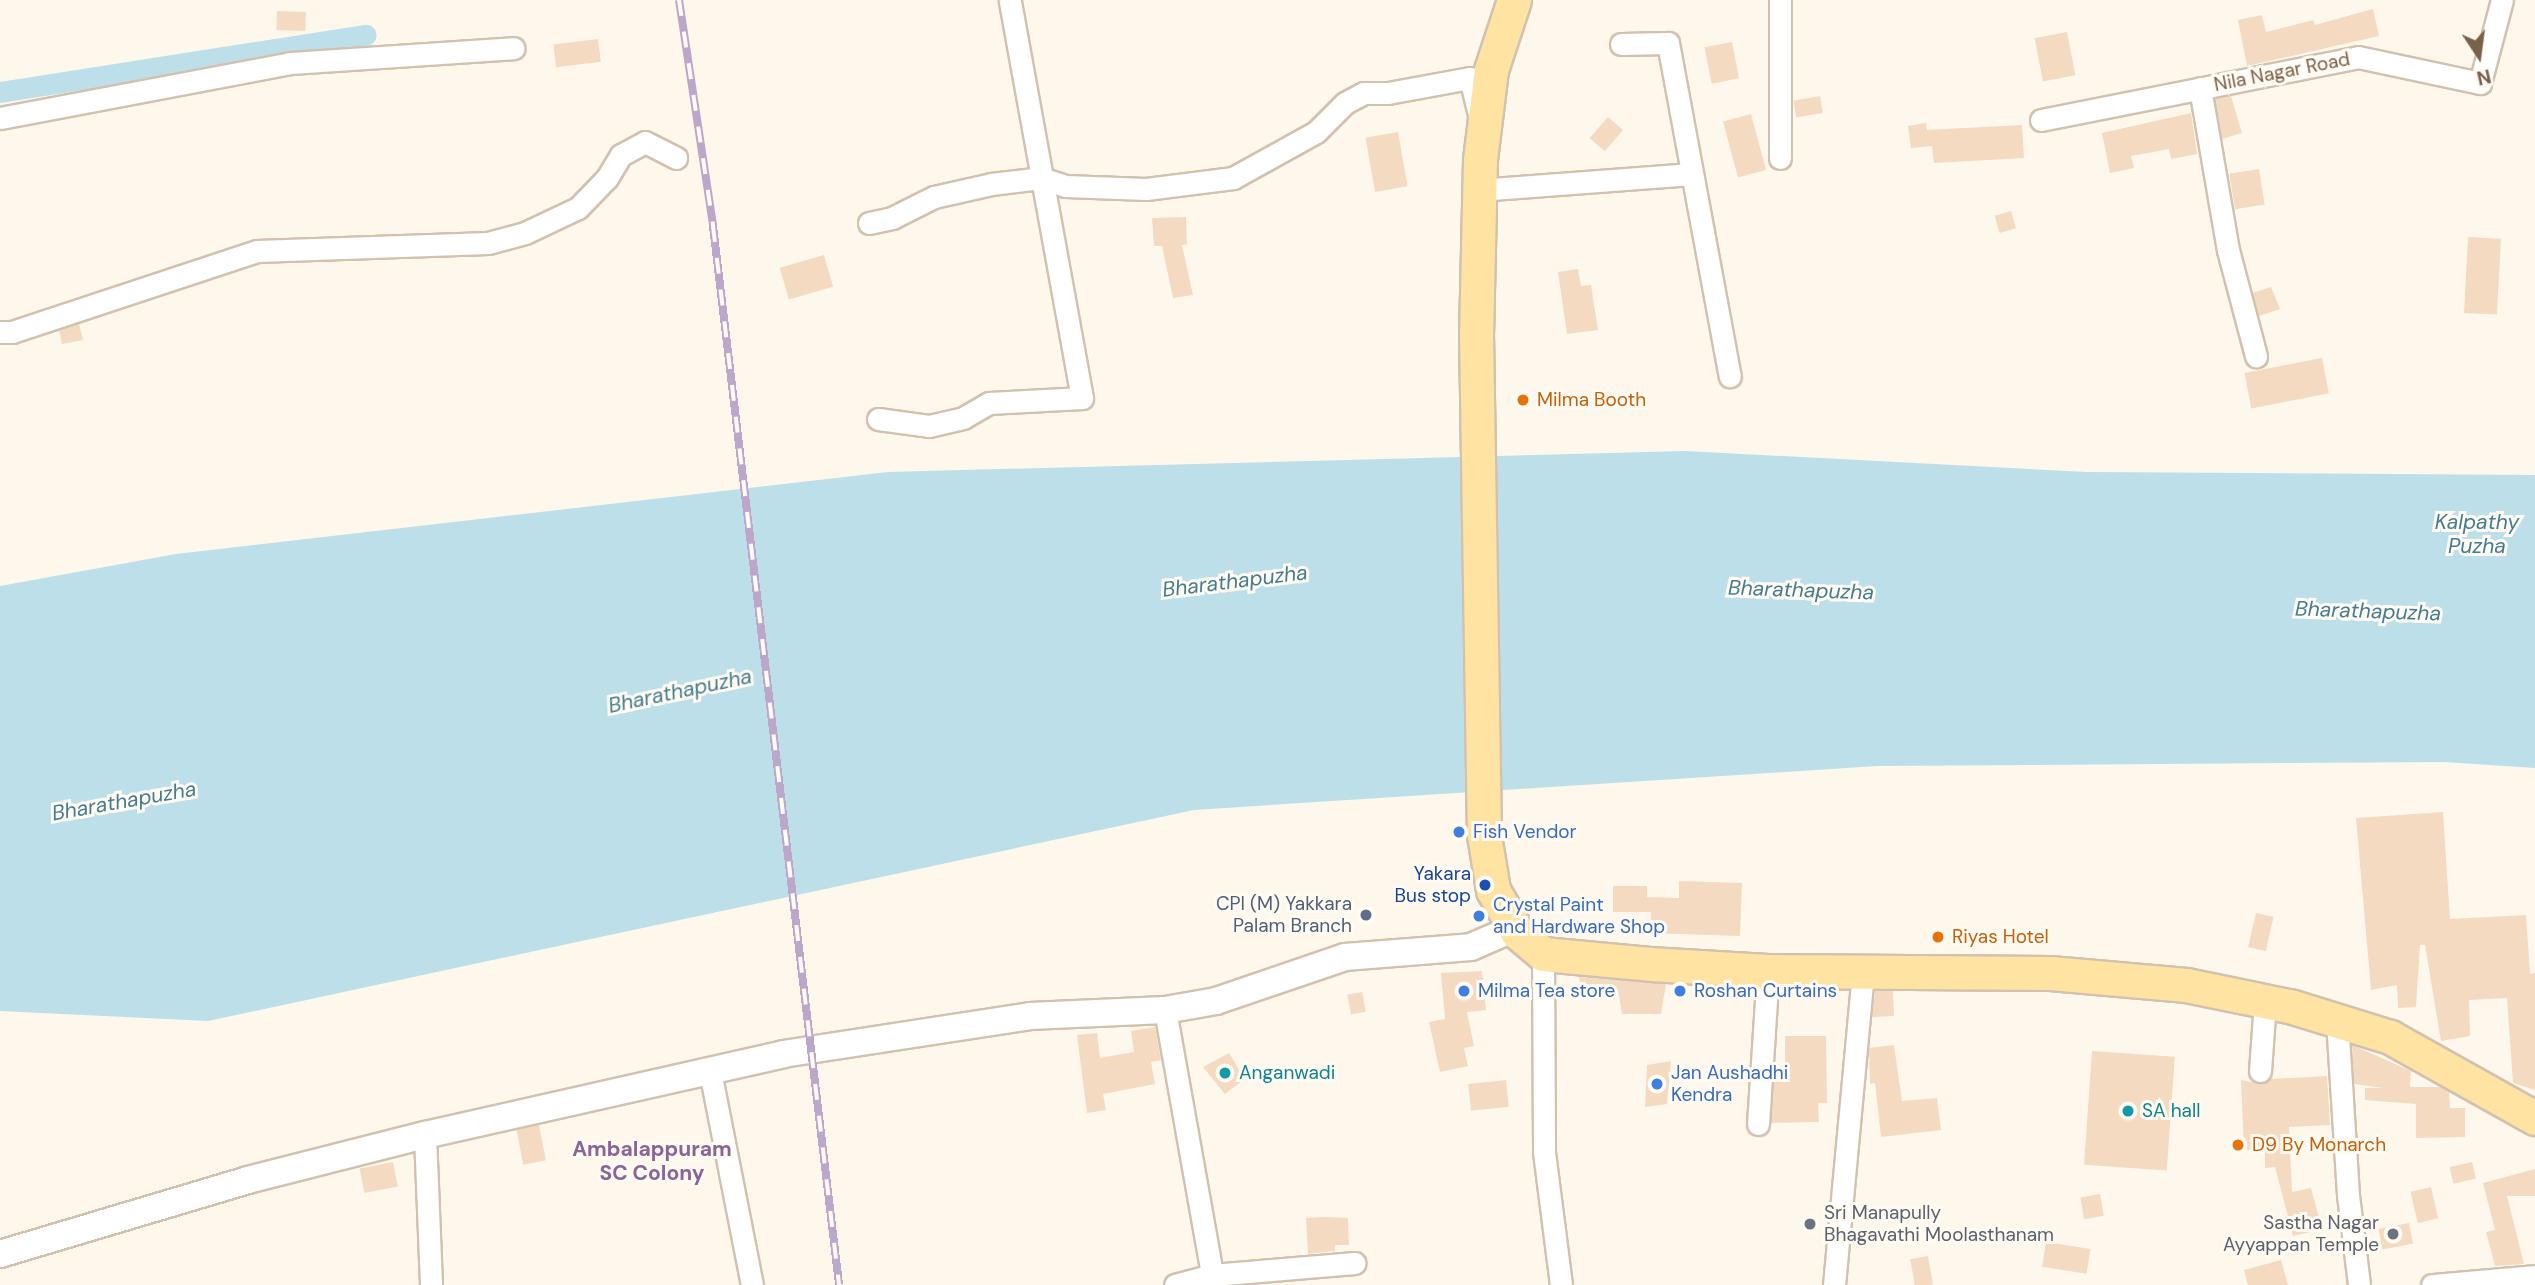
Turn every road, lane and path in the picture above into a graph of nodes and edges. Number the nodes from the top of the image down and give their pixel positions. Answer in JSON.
{"nodes":[{"id":1,"x":1010,"y":0,"type":"edge"},
{"id":2,"x":1514,"y":0,"type":"edge"},
{"id":3,"x":1780,"y":0,"type":"edge"},
{"id":4,"x":2502,"y":0,"type":"edge"},
{"id":5,"x":1621,"y":44,"type":"dead end"},
{"id":6,"x":513,"y":48,"type":"dead end"},
{"id":7,"x":2200,"y":88,"type":"junction"},
{"id":8,"x":0,"y":118,"type":"edge"},
{"id":9,"x":2040,"y":120,"type":"dead end"},
{"id":10,"x":1484,"y":137,"type":"junction"},
{"id":11,"x":676,"y":158,"type":"dead end"},
{"id":12,"x":1780,"y":158,"type":"dead end"},
{"id":13,"x":1690,"y":174,"type":"junction"},
{"id":14,"x":1041,"y":178,"type":"junction"},
{"id":15,"x":1479,"y":190,"type":"junction"},
{"id":16,"x":869,"y":223,"type":"dead end"},
{"id":17,"x":0,"y":332,"type":"edge"},
{"id":18,"x":2256,"y":356,"type":"dead end"},
{"id":19,"x":1730,"y":376,"type":"dead end"},
{"id":20,"x":878,"y":419,"type":"dead end"},
{"id":21,"x":1515,"y":928,"type":"junction"},
{"id":22,"x":1543,"y":954,"type":"junction"},
{"id":23,"x":1768,"y":971,"type":"junction"},
{"id":24,"x":1863,"y":974,"type":"junction"},
{"id":25,"x":2265,"y":1001,"type":"junction"},
{"id":26,"x":1166,"y":1010,"type":"junction"},
{"id":27,"x":2337,"y":1020,"type":"junction"},
{"id":28,"x":709,"y":1071,"type":"junction"},
{"id":29,"x":2260,"y":1071,"type":"dead end"},
{"id":30,"x":2535,"y":1118,"type":"edge"},
{"id":31,"x":1758,"y":1125,"type":"dead end"},
{"id":32,"x":425,"y":1135,"type":"junction"},
{"id":33,"x":0,"y":1254,"type":"edge"},
{"id":34,"x":1354,"y":1263,"type":"dead end"},
{"id":35,"x":1212,"y":1275,"type":"junction"},
{"id":36,"x":2535,"y":1276,"type":"edge"},
{"id":37,"x":431,"y":1285,"type":"edge"},
{"id":38,"x":752,"y":1285,"type":"edge"},
{"id":39,"x":1175,"y":1285,"type":"edge"},
{"id":40,"x":1561,"y":1285,"type":"edge"},
{"id":41,"x":1834,"y":1285,"type":"edge"},
{"id":42,"x":2359,"y":1285,"type":"edge"},
{"id":43,"x":2432,"y":1285,"type":"edge"}],
"edges":[{"from":1,"to":14,"type":"street"},
{"from":2,"to":10,"type":"main road"},
{"from":3,"to":12,"type":"street"},
{"from":4,"to":7,"type":"street","name":"Nila Nagar Road"},
{"from":5,"to":13,"type":"street"},
{"from":6,"to":8,"type":"street"},
{"from":7,"to":9,"type":"street","name":"Nila Nagar Road"},
{"from":7,"to":18,"type":"street"},
{"from":10,"to":14,"type":"street"},
{"from":10,"to":15,"type":"main road"},
{"from":11,"to":17,"type":"street"},
{"from":13,"to":15,"type":"street"},
{"from":13,"to":19,"type":"street"},
{"from":14,"to":16,"type":"street"},
{"from":14,"to":20,"type":"street"},
{"from":15,"to":21,"type":"main road"},
{"from":21,"to":22,"type":"main road"},
{"from":21,"to":26,"type":"street"},
{"from":22,"to":23,"type":"main road"},
{"from":22,"to":40,"type":"street"},
{"from":23,"to":24,"type":"main road"},
{"from":23,"to":31,"type":"street"},
{"from":24,"to":25,"type":"main road"},
{"from":24,"to":41,"type":"street"},
{"from":25,"to":27,"type":"main road"},
{"from":25,"to":29,"type":"street"},
{"from":26,"to":28,"type":"street"},
{"from":26,"to":35,"type":"street"},
{"from":27,"to":30,"type":"main road"},
{"from":27,"to":42,"type":"street"},
{"from":28,"to":32,"type":"street"},
{"from":28,"to":38,"type":"street"},
{"from":32,"to":33,"type":"street"},
{"from":32,"to":37,"type":"street"},
{"from":34,"to":35,"type":"street"},
{"from":35,"to":39,"type":"street"},
{"from":36,"to":43,"type":"street"}]}
